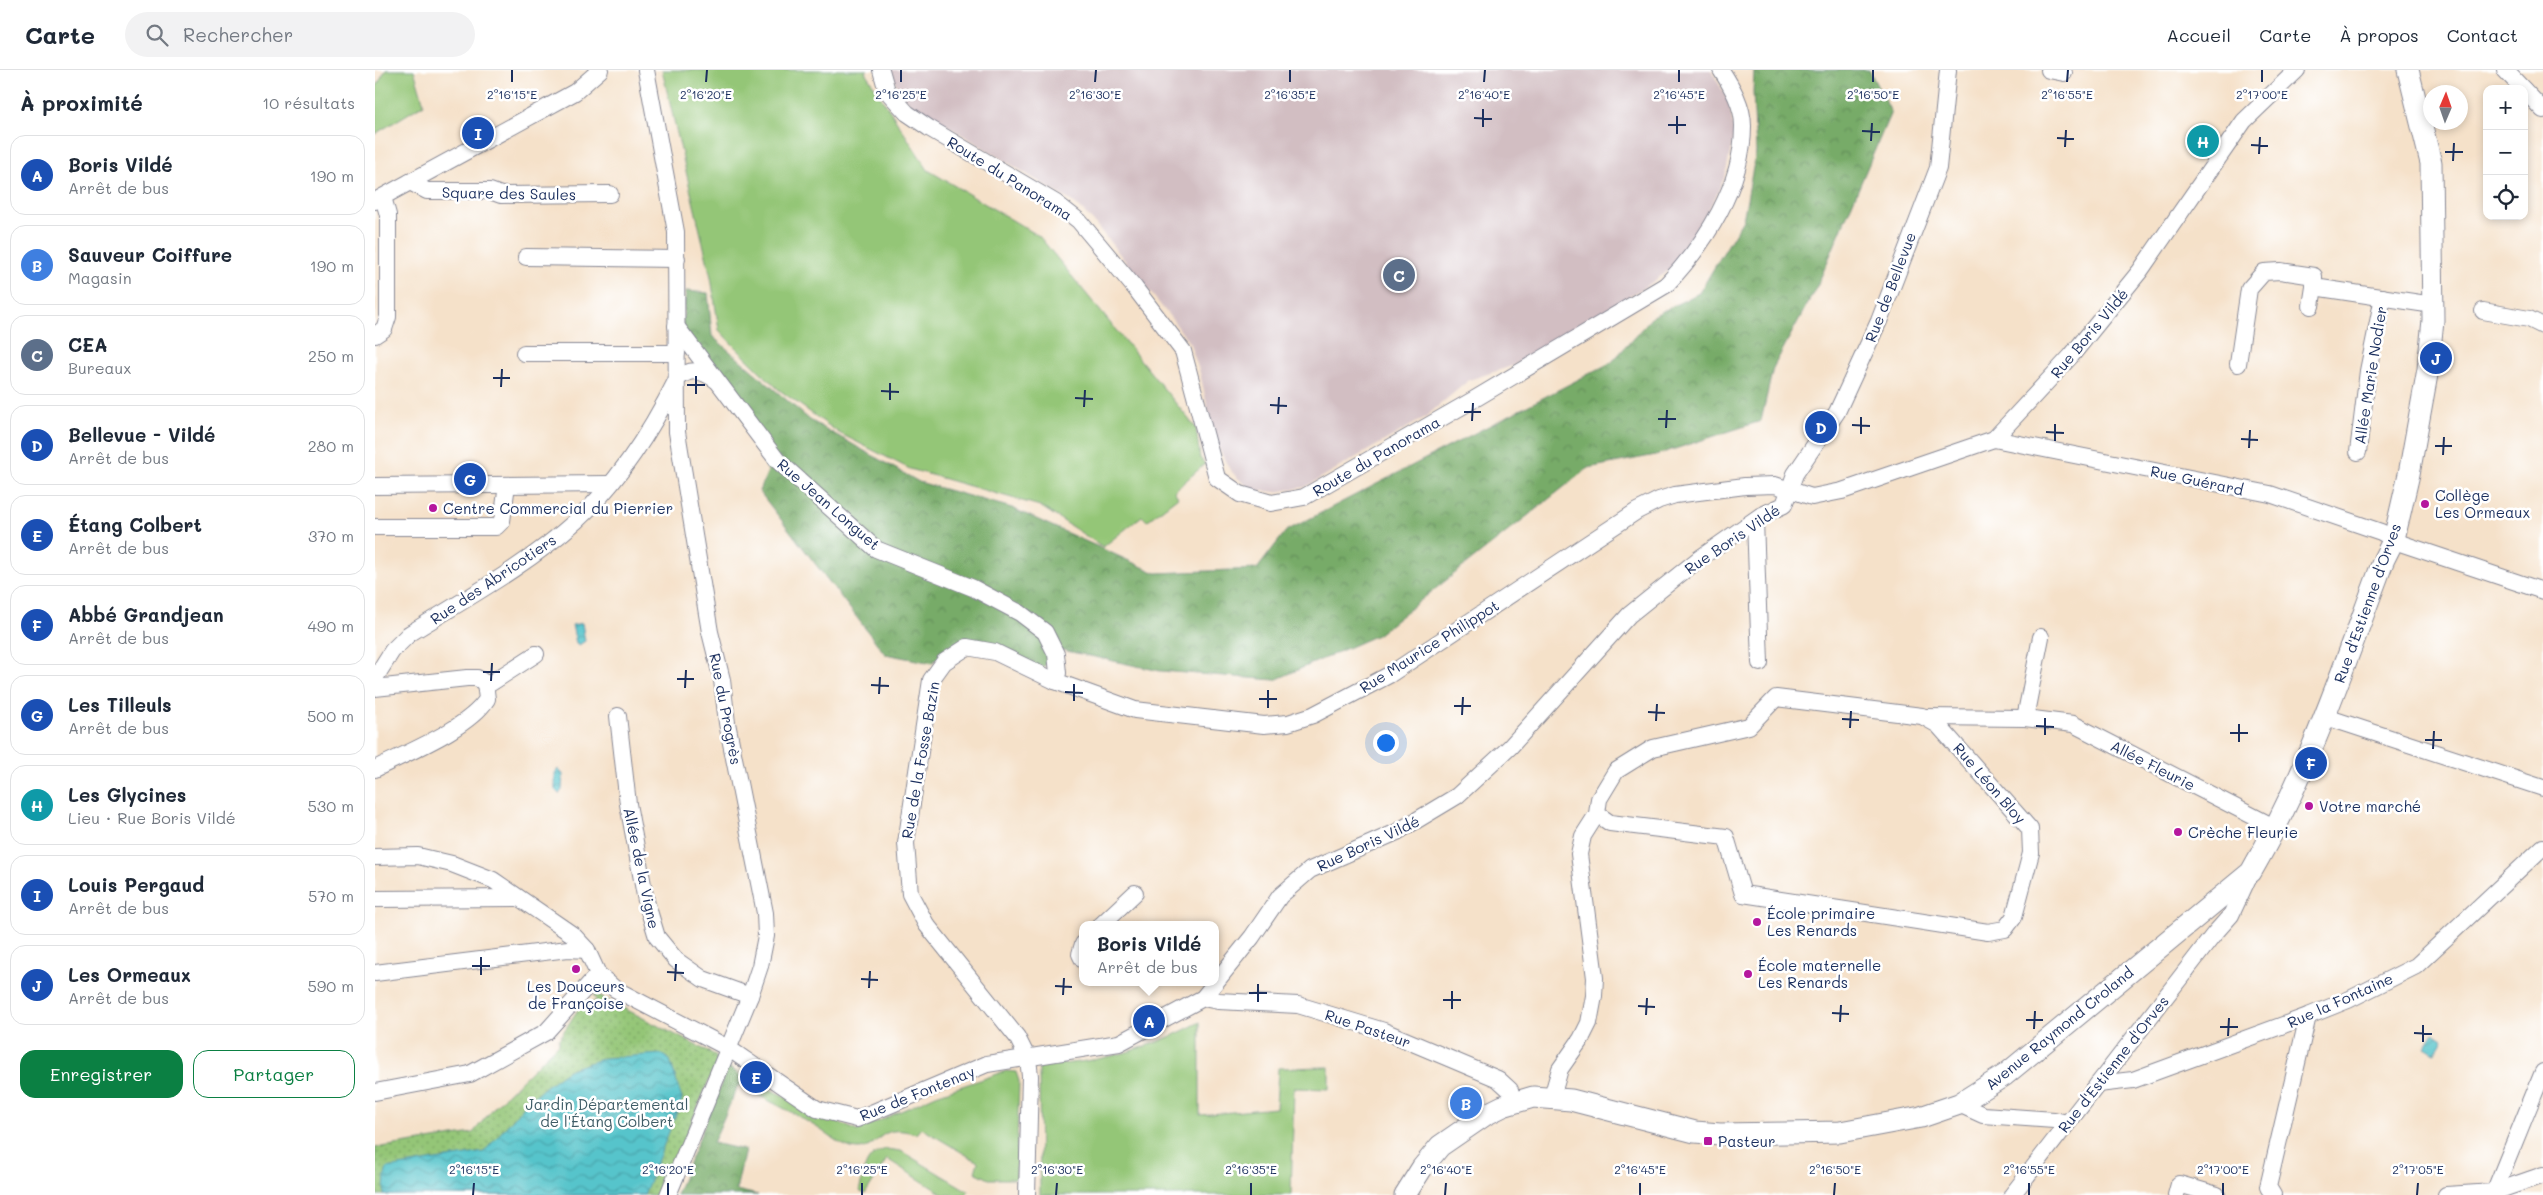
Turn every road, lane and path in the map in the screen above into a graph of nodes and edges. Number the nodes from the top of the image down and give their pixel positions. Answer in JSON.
{"nodes":[{"id":1,"x":600,"y":70,"type":"edge"},
{"id":2,"x":646,"y":70,"type":"edge"},
{"id":3,"x":881,"y":70,"type":"edge"},
{"id":4,"x":1721,"y":70,"type":"edge"},
{"id":5,"x":1949,"y":70,"type":"edge"},
{"id":6,"x":2297,"y":70,"type":"edge"},
{"id":7,"x":2408,"y":70,"type":"edge"},
{"id":8,"x":2505,"y":70,"type":"edge"},
{"id":9,"x":2519,"y":85,"type":"edge"},
{"id":10,"x":2528,"y":94,"type":"edge"},
{"id":11,"x":2543,"y":110,"type":"edge"},
{"id":12,"x":409,"y":182,"type":"junction"},
{"id":13,"x":610,"y":194,"type":"dead end"},
{"id":14,"x":379,"y":199,"type":"edge"},
{"id":15,"x":526,"y":257,"type":"dead end"},
{"id":16,"x":677,"y":259,"type":"junction"},
{"id":17,"x":2314,"y":287,"type":"junction"},
{"id":18,"x":2383,"y":297,"type":"junction"},
{"id":19,"x":2433,"y":305,"type":"junction"},
{"id":20,"x":2311,"y":306,"type":"dead end"},
{"id":21,"x":2483,"y":311,"type":"dead end"},
{"id":22,"x":677,"y":326,"type":"junction"},
{"id":23,"x":2543,"y":326,"type":"edge"},
{"id":24,"x":375,"y":335,"type":"edge"},
{"id":25,"x":524,"y":353,"type":"dead end"},
{"id":26,"x":2237,"y":364,"type":"dead end"},
{"id":27,"x":677,"y":365,"type":"junction"},
{"id":28,"x":707,"y":365,"type":"junction"},
{"id":29,"x":722,"y":385,"type":"junction"},
{"id":30,"x":660,"y":413,"type":"junction"},
{"id":31,"x":677,"y":416,"type":"junction"},
{"id":32,"x":649,"y":432,"type":"junction"},
{"id":33,"x":1994,"y":438,"type":"junction"},
{"id":34,"x":2358,"y":452,"type":"dead end"},
{"id":35,"x":610,"y":484,"type":"junction"},
{"id":36,"x":507,"y":485,"type":"junction"},
{"id":37,"x":375,"y":486,"type":"edge"},
{"id":38,"x":1790,"y":490,"type":"junction"},
{"id":39,"x":1755,"y":520,"type":"junction"},
{"id":40,"x":375,"y":527,"type":"edge"},
{"id":41,"x":2395,"y":538,"type":"junction"},
{"id":42,"x":2543,"y":591,"type":"edge"},
{"id":43,"x":2041,"y":637,"type":"dead end"},
{"id":44,"x":967,"y":647,"type":"joint"},
{"id":45,"x":536,"y":654,"type":"dead end"},
{"id":46,"x":1761,"y":663,"type":"dead end"},
{"id":47,"x":375,"y":678,"type":"edge"},
{"id":48,"x":1055,"y":681,"type":"junction"},
{"id":49,"x":485,"y":683,"type":"junction"},
{"id":50,"x":375,"y":688,"type":"edge"},
{"id":51,"x":619,"y":716,"type":"dead end"},
{"id":52,"x":1922,"y":716,"type":"junction"},
{"id":53,"x":2325,"y":717,"type":"junction"},
{"id":54,"x":2025,"y":718,"type":"junction"},
{"id":55,"x":375,"y":769,"type":"edge"},
{"id":56,"x":2543,"y":788,"type":"edge"},
{"id":57,"x":1597,"y":814,"type":"junction"},
{"id":58,"x":2276,"y":828,"type":"junction"},
{"id":59,"x":2543,"y":847,"type":"edge"},
{"id":60,"x":375,"y":857,"type":"edge"},
{"id":61,"x":2251,"y":872,"type":"junction"},
{"id":62,"x":1135,"y":893,"type":"dead end"},
{"id":63,"x":517,"y":898,"type":"junction"},
{"id":64,"x":2218,"y":898,"type":"junction"},
{"id":65,"x":375,"y":899,"type":"edge"},
{"id":66,"x":1105,"y":921,"type":"edge"},
{"id":67,"x":2215,"y":933,"type":"junction"},
{"id":68,"x":587,"y":950,"type":"junction"},
{"id":69,"x":1221,"y":968,"type":"edge"},
{"id":70,"x":375,"y":973,"type":"edge"},
{"id":71,"x":598,"y":974,"type":"junction"},
{"id":72,"x":1210,"y":986,"type":"edge"},
{"id":73,"x":750,"y":996,"type":"junction"},
{"id":74,"x":1203,"y":998,"type":"junction"},
{"id":75,"x":2307,"y":1016,"type":"junction"},
{"id":76,"x":728,"y":1048,"type":"junction"},
{"id":77,"x":1028,"y":1059,"type":"junction"},
{"id":78,"x":2543,"y":1072,"type":"edge"},
{"id":79,"x":2098,"y":1084,"type":"junction"},
{"id":80,"x":375,"y":1092,"type":"edge"},
{"id":81,"x":1552,"y":1097,"type":"junction"},
{"id":82,"x":1515,"y":1102,"type":"junction"},
{"id":83,"x":1959,"y":1104,"type":"junction"},
{"id":84,"x":2067,"y":1123,"type":"junction"},
{"id":85,"x":2543,"y":1174,"type":"edge"},
{"id":86,"x":2494,"y":1194,"type":"edge"},
{"id":87,"x":668,"y":1195,"type":"edge"},
{"id":88,"x":1027,"y":1195,"type":"edge"},
{"id":89,"x":1405,"y":1195,"type":"edge"},
{"id":90,"x":2013,"y":1195,"type":"edge"},
{"id":91,"x":2176,"y":1195,"type":"edge"},
{"id":92,"x":2217,"y":1195,"type":"edge"},
{"id":93,"x":2273,"y":1195,"type":"edge"},
{"id":94,"x":2446,"y":1195,"type":"edge"}],
"edges":[{"from":1,"to":12,"type":"street"},
{"from":2,"to":16,"type":"street"},
{"from":3,"to":4,"type":"street","name":"Route du Panorama"},
{"from":5,"to":38,"type":"street","name":"Rue de Bellevue"},
{"from":6,"to":33,"type":"street","name":"Rue Boris Vildé"},
{"from":7,"to":19,"type":"main road","name":"Rue d'Estienne d'Orves"},
{"from":8,"to":9,"type":"street"},
{"from":10,"to":11,"type":"street"},
{"from":12,"to":13,"type":"street","name":"Square des Saules"},
{"from":12,"to":14,"type":"street"},
{"from":14,"to":24,"type":"street"},
{"from":15,"to":16,"type":"street"},
{"from":16,"to":22,"type":"street"},
{"from":17,"to":18,"type":"street","name":"Allée Marie Nodier"},
{"from":17,"to":20,"type":"street"},
{"from":17,"to":26,"type":"street"},
{"from":18,"to":19,"type":"street","name":"Allée Marie Nodier"},
{"from":18,"to":34,"type":"street","name":"Allée Marie Nodier"},
{"from":19,"to":41,"type":"main road","name":"Rue d'Estienne d'Orves"},
{"from":21,"to":23,"type":"street"},
{"from":22,"to":27,"type":"street"},
{"from":22,"to":28,"type":"street","name":"Rue Jean Longuet"},
{"from":25,"to":27,"type":"street"},
{"from":27,"to":28,"type":"street"},
{"from":27,"to":29,"type":"street"},
{"from":27,"to":30,"type":"street","name":"Rue des Abricotiers"},
{"from":27,"to":31,"type":"street","name":"Rue du Progrès"},
{"from":28,"to":29,"type":"street","name":"Rue Jean Longuet"},
{"from":29,"to":48,"type":"street","name":"Rue Jean Longuet"},
{"from":30,"to":31,"type":"street"},
{"from":30,"to":32,"type":"street","name":"Rue des Abricotiers"},
{"from":31,"to":32,"type":"street"},
{"from":31,"to":73,"type":"street","name":"Rue du Progrès"},
{"from":32,"to":35,"type":"street","name":"Rue des Abricotiers"},
{"from":33,"to":38,"type":"street","name":"Rue Boris Vildé"},
{"from":33,"to":41,"type":"street","name":"Rue Guérard"},
{"from":35,"to":36,"type":"street"},
{"from":35,"to":47,"type":"street","name":"Rue des Abricotiers"},
{"from":36,"to":37,"type":"street"},
{"from":36,"to":40,"type":"street"},
{"from":38,"to":39,"type":"street","name":"Rue Boris Vildé"},
{"from":38,"to":48,"type":"street","name":"Rue Maurice Philippot"},
{"from":39,"to":46,"type":"street"},
{"from":39,"to":69,"type":"street","name":"Rue Boris Vildé"},
{"from":41,"to":42,"type":"street","name":"Rue Guérard"},
{"from":41,"to":53,"type":"main road","name":"Rue d'Estienne d'Orves"},
{"from":43,"to":54,"type":"street"},
{"from":44,"to":48,"type":"street","name":"Rue Maurice Philippot"},
{"from":44,"to":77,"type":"street","name":"Rue de la Fosse Bazin"},
{"from":45,"to":49,"type":"street"},
{"from":49,"to":50,"type":"street"},
{"from":49,"to":55,"type":"street"},
{"from":51,"to":73,"type":"street","name":"Allée de la Vigne"},
{"from":52,"to":54,"type":"street","name":"Allée Fleurie"},
{"from":52,"to":57,"type":"street","name":"Rue Léon Bloy"},
{"from":52,"to":57,"type":"street","name":"Rue Léon Bloy"},
{"from":53,"to":56,"type":"street"},
{"from":53,"to":58,"type":"main road","name":"Rue d'Estienne d'Orves"},
{"from":54,"to":58,"type":"street","name":"Allée Fleurie"},
{"from":57,"to":81,"type":"street"},
{"from":58,"to":61,"type":"main road","name":"Rue d'Estienne d'Orves"},
{"from":59,"to":75,"type":"street","name":"Rue la Fontaine"},
{"from":60,"to":63,"type":"street"},
{"from":61,"to":64,"type":"main road","name":"Avenue Raymond Croland"},
{"from":61,"to":67,"type":"street","name":"Rue d'Estienne d'Orves"},
{"from":62,"to":66,"type":"street"},
{"from":63,"to":65,"type":"street"},
{"from":63,"to":68,"type":"street"},
{"from":64,"to":67,"type":"street","name":"Rue d'Estienne d'Orves"},
{"from":64,"to":83,"type":"main road","name":"Avenue Raymond Croland"},
{"from":67,"to":79,"type":"street","name":"Rue d'Estienne d'Orves"},
{"from":68,"to":70,"type":"street"},
{"from":68,"to":71,"type":"street"},
{"from":71,"to":76,"type":"street","name":"Rue de Fontenay"},
{"from":71,"to":80,"type":"street"},
{"from":72,"to":74,"type":"street","name":"Rue Boris Vildé"},
{"from":73,"to":76,"type":"street","name":"Rue du Progrès"},
{"from":74,"to":77,"type":"street","name":"Rue de Fontenay"},
{"from":74,"to":82,"type":"street","name":"Rue Pasteur"},
{"from":75,"to":79,"type":"street","name":"Rue la Fontaine"},
{"from":75,"to":93,"type":"street"},
{"from":76,"to":77,"type":"street","name":"Rue de Fontenay"},
{"from":76,"to":87,"type":"street","name":"Rue du Progrès"},
{"from":77,"to":88,"type":"street"},
{"from":78,"to":86,"type":"street"},
{"from":79,"to":84,"type":"street","name":"Rue d'Estienne d'Orves"},
{"from":81,"to":82,"type":"main road","name":"Avenue Raymond Croland"},
{"from":81,"to":83,"type":"main road","name":"Avenue Raymond Croland"},
{"from":82,"to":89,"type":"main road","name":"Avenue Raymond Croland"},
{"from":83,"to":84,"type":"street"},
{"from":84,"to":90,"type":"street","name":"Rue d'Estienne d'Orves"},
{"from":85,"to":86,"type":"street"},
{"from":86,"to":94,"type":"street"},
{"from":91,"to":92,"type":"street"}]}
